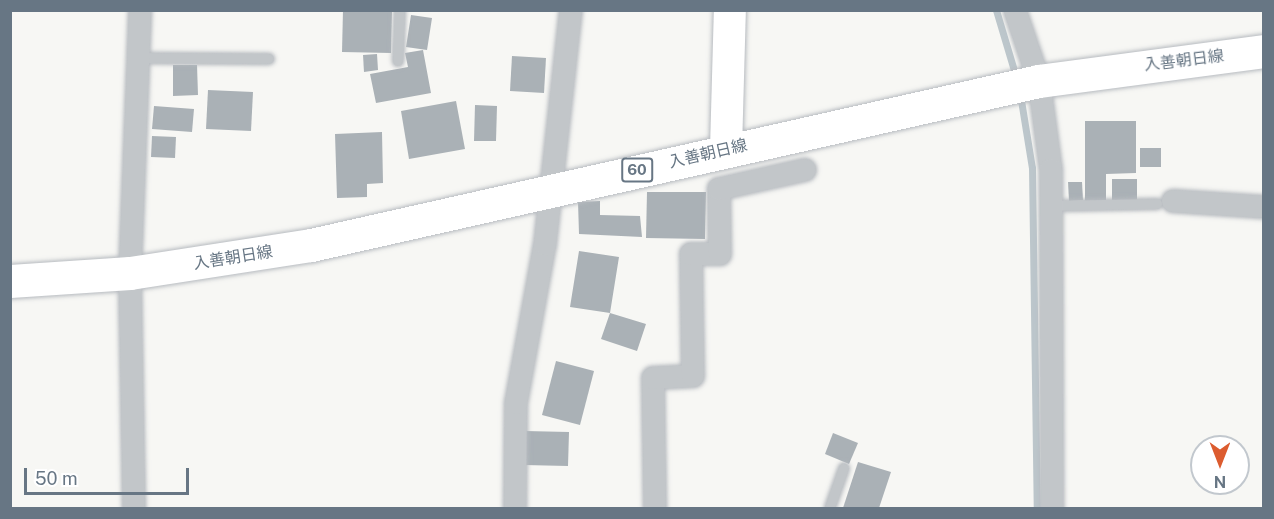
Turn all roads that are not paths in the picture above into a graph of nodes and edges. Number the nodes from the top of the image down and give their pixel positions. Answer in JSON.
{"nodes":[{"id":1,"x":140,"y":10,"type":"edge"},
{"id":2,"x":400,"y":10,"type":"edge"},
{"id":3,"x":571,"y":10,"type":"edge"},
{"id":4,"x":730,"y":10,"type":"edge"},
{"id":5,"x":1015,"y":10,"type":"edge"},
{"id":6,"x":1263,"y":51,"type":"edge"},
{"id":7,"x":138,"y":58,"type":"junction"},
{"id":8,"x":269,"y":59,"type":"dead end"},
{"id":9,"x":398,"y":61,"type":"dead end"},
{"id":10,"x":1039,"y":81,"type":"junction"},
{"id":11,"x":726,"y":149,"type":"junction"},
{"id":12,"x":805,"y":170,"type":"dead end"},
{"id":13,"x":551,"y":190,"type":"junction"},
{"id":14,"x":1165,"y":202,"type":"joint"},
{"id":15,"x":1051,"y":206,"type":"junction"},
{"id":16,"x":1263,"y":207,"type":"edge"},
{"id":17,"x":130,"y":273,"type":"junction"},
{"id":18,"x":10,"y":281,"type":"edge"},
{"id":19,"x":844,"y":468,"type":"dead end"},
{"id":20,"x":134,"y":508,"type":"edge"},
{"id":21,"x":515,"y":508,"type":"edge"},
{"id":22,"x":655,"y":508,"type":"edge"},
{"id":23,"x":830,"y":508,"type":"edge"},
{"id":24,"x":1052,"y":508,"type":"edge"}],
"edges":[{"from":1,"to":7,"type":"street"},
{"from":2,"to":9,"type":"lane"},
{"from":3,"to":13,"type":"street"},
{"from":4,"to":11,"type":"street"},
{"from":5,"to":10,"type":"street"},
{"from":6,"to":10,"type":"main road","name":"入善朝日線","number":"60"},
{"from":7,"to":8,"type":"lane"},
{"from":7,"to":17,"type":"street"},
{"from":10,"to":11,"type":"main road","name":"入善朝日線","number":"60"},
{"from":10,"to":15,"type":"street"},
{"from":11,"to":13,"type":"main road","name":"入善朝日線","number":"60"},
{"from":12,"to":22,"type":"street"},
{"from":13,"to":17,"type":"main road","name":"入善朝日線","number":"60"},
{"from":13,"to":21,"type":"street"},
{"from":14,"to":15,"type":"lane"},
{"from":14,"to":16,"type":"street"},
{"from":15,"to":24,"type":"street"},
{"from":17,"to":18,"type":"main road","name":"入善朝日線","number":"60"},
{"from":17,"to":20,"type":"street"},
{"from":19,"to":23,"type":"lane"}]}
